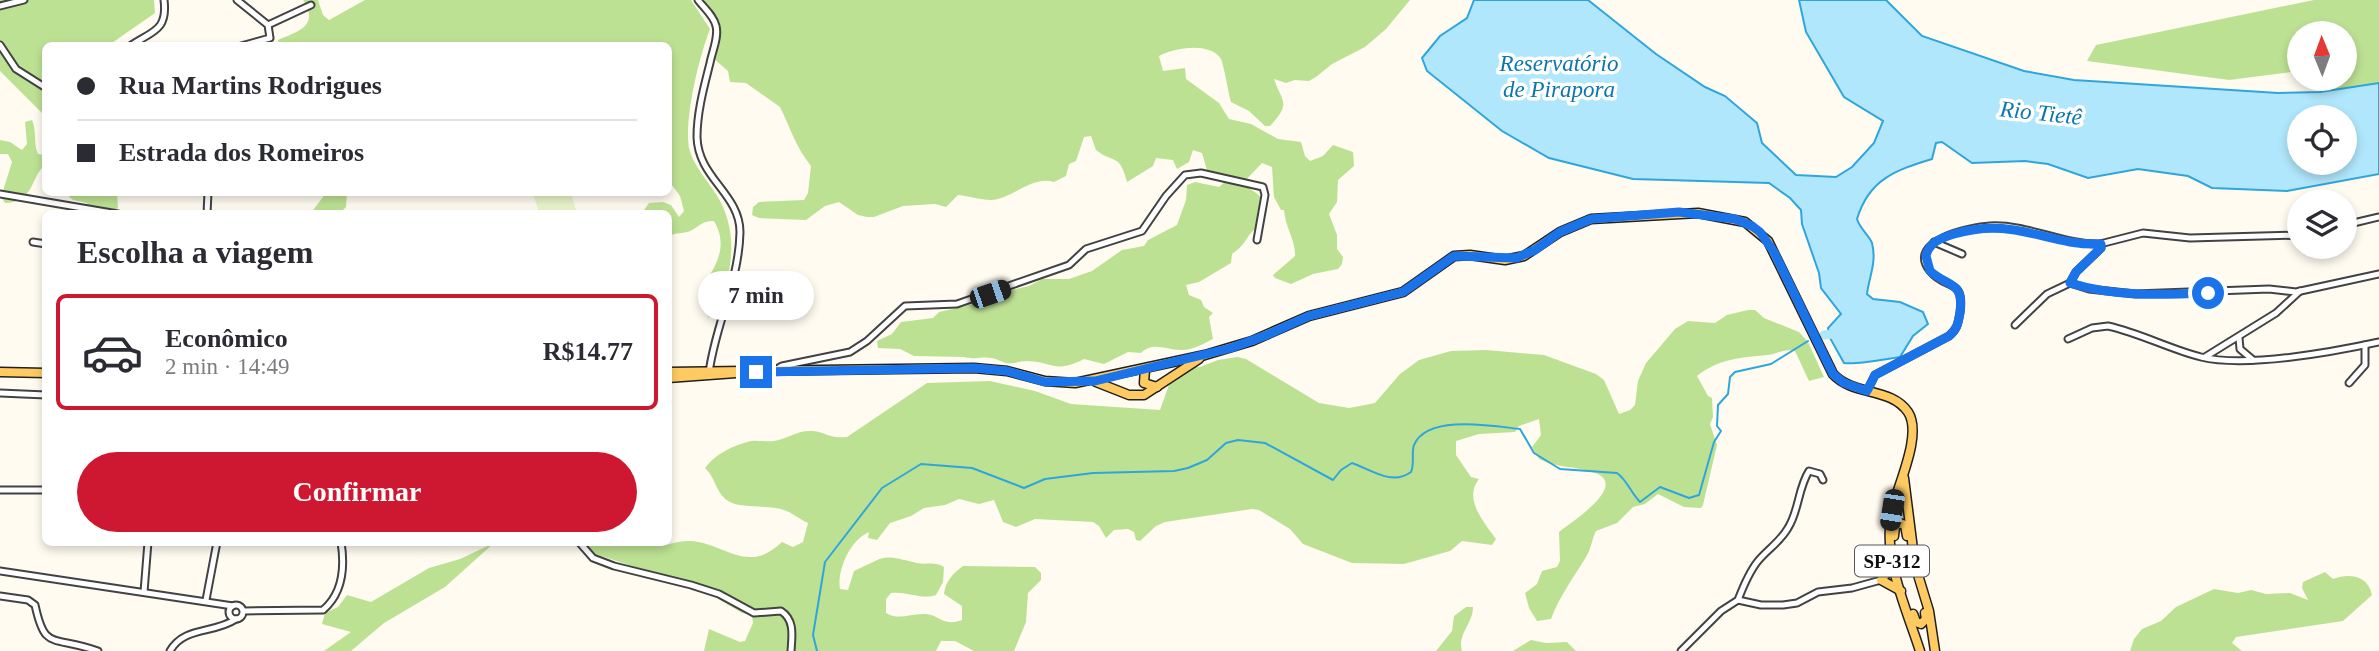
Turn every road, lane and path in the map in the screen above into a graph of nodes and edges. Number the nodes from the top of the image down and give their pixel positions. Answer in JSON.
{"nodes":[{"id":1,"x":24,"y":0,"type":"edge"},
{"id":2,"x":164,"y":0,"type":"edge"},
{"id":3,"x":237,"y":0,"type":"edge"},
{"id":4,"x":698,"y":0,"type":"edge"},
{"id":5,"x":310,"y":5,"type":"dead end"},
{"id":6,"x":0,"y":6,"type":"edge"},
{"id":7,"x":268,"y":25,"type":"junction"},
{"id":8,"x":136,"y":42,"type":"edge"},
{"id":9,"x":256,"y":42,"type":"edge"},
{"id":10,"x":0,"y":45,"type":"edge"},
{"id":11,"x":42,"y":85,"type":"edge"},
{"id":12,"x":0,"y":194,"type":"edge"},
{"id":13,"x":82,"y":210,"type":"edge"},
{"id":14,"x":2379,"y":217,"type":"edge"},
{"id":15,"x":2357,"y":222,"type":"edge"},
{"id":16,"x":2287,"y":235,"type":"edge"},
{"id":17,"x":1257,"y":240,"type":"dead end"},
{"id":18,"x":33,"y":242,"type":"dead end"},
{"id":19,"x":1934,"y":242,"type":"junction"},
{"id":20,"x":42,"y":243,"type":"edge"},
{"id":21,"x":2101,"y":244,"type":"junction"},
{"id":22,"x":1962,"y":254,"type":"dead end"},
{"id":23,"x":2379,"y":274,"type":"edge"},
{"id":24,"x":2070,"y":283,"type":"junction"},
{"id":25,"x":2300,"y":291,"type":"junction"},
{"id":26,"x":2015,"y":325,"type":"dead end"},
{"id":27,"x":2239,"y":338,"type":"junction"},
{"id":28,"x":2068,"y":339,"type":"dead end"},
{"id":29,"x":2379,"y":342,"type":"edge"},
{"id":30,"x":2365,"y":345,"type":"junction"},
{"id":31,"x":1205,"y":355,"type":"junction"},
{"id":32,"x":2203,"y":358,"type":"junction"},
{"id":33,"x":2253,"y":360,"type":"junction"},
{"id":34,"x":1145,"y":369,"type":"junction"},
{"id":35,"x":5,"y":372,"type":"edge"},
{"id":36,"x":672,"y":372,"type":"edge"},
{"id":37,"x":773,"y":372,"type":"junction"},
{"id":38,"x":42,"y":373,"type":"edge"},
{"id":39,"x":709,"y":373,"type":"junction"},
{"id":40,"x":0,"y":378,"type":"edge"},
{"id":41,"x":672,"y":378,"type":"edge"},
{"id":42,"x":1095,"y":381,"type":"junction"},
{"id":43,"x":2349,"y":383,"type":"dead end"},
{"id":44,"x":1157,"y":387,"type":"junction"},
{"id":45,"x":1867,"y":391,"type":"junction"},
{"id":46,"x":0,"y":393,"type":"edge"},
{"id":47,"x":42,"y":394,"type":"edge"},
{"id":48,"x":1904,"y":468,"type":"junction"},
{"id":49,"x":1823,"y":480,"type":"dead end"},
{"id":50,"x":3,"y":489,"type":"edge"},
{"id":51,"x":42,"y":490,"type":"edge"},
{"id":52,"x":1912,"y":544,"type":"junction"},
{"id":53,"x":1890,"y":545,"type":"junction"},
{"id":54,"x":148,"y":546,"type":"edge"},
{"id":55,"x":216,"y":546,"type":"edge"},
{"id":56,"x":341,"y":546,"type":"edge"},
{"id":57,"x":582,"y":546,"type":"edge"},
{"id":58,"x":1893,"y":566,"type":"junction"},
{"id":59,"x":0,"y":571,"type":"edge"},
{"id":60,"x":1881,"y":580,"type":"junction"},
{"id":61,"x":1901,"y":591,"type":"junction"},
{"id":62,"x":144,"y":592,"type":"junction"},
{"id":63,"x":0,"y":596,"type":"edge"},
{"id":64,"x":1924,"y":596,"type":"junction"},
{"id":65,"x":206,"y":600,"type":"junction"},
{"id":66,"x":1738,"y":600,"type":"junction"},
{"id":67,"x":1905,"y":604,"type":"junction"},
{"id":68,"x":233,"y":606,"type":"junction"},
{"id":69,"x":244,"y":611,"type":"junction"},
{"id":70,"x":236,"y":619,"type":"junction"},
{"id":71,"x":42,"y":642,"type":"dead end"},
{"id":72,"x":48,"y":647,"type":"dead end"},
{"id":73,"x":98,"y":651,"type":"edge"},
{"id":74,"x":170,"y":651,"type":"edge"},
{"id":75,"x":791,"y":651,"type":"edge"},
{"id":76,"x":1681,"y":651,"type":"edge"},
{"id":77,"x":1920,"y":651,"type":"edge"},
{"id":78,"x":1935,"y":651,"type":"edge"}],
"edges":[{"from":1,"to":6,"type":"street"},
{"from":2,"to":8,"type":"street"},
{"from":3,"to":7,"type":"street"},
{"from":4,"to":39,"type":"street"},
{"from":5,"to":7,"type":"street"},
{"from":7,"to":9,"type":"street"},
{"from":10,"to":11,"type":"street"},
{"from":12,"to":13,"type":"street"},
{"from":14,"to":15,"type":"street"},
{"from":16,"to":21,"type":"street"},
{"from":17,"to":37,"type":"street"},
{"from":18,"to":20,"type":"street"},
{"from":19,"to":21,"type":"street"},
{"from":19,"to":22,"type":"street"},
{"from":19,"to":45,"type":"street"},
{"from":21,"to":24,"type":"street"},
{"from":23,"to":25,"type":"street"},
{"from":24,"to":25,"type":"street"},
{"from":24,"to":26,"type":"street"},
{"from":25,"to":27,"type":"street"},
{"from":27,"to":32,"type":"street"},
{"from":27,"to":33,"type":"street"},
{"from":28,"to":32,"type":"street"},
{"from":29,"to":30,"type":"street"},
{"from":30,"to":33,"type":"street"},
{"from":30,"to":43,"type":"street"},
{"from":31,"to":34,"type":"main road","number":"SP-312"},
{"from":31,"to":44,"type":"main road"},
{"from":31,"to":45,"type":"main road","number":"SP-312"},
{"from":32,"to":33,"type":"street"},
{"from":34,"to":42,"type":"main road","number":"SP-312"},
{"from":34,"to":44,"type":"main road"},
{"from":35,"to":38,"type":"main road"},
{"from":35,"to":40,"type":"main road"},
{"from":36,"to":39,"type":"main road","number":"SP-312"},
{"from":37,"to":39,"type":"main road","number":"SP-312"},
{"from":37,"to":42,"type":"main road","number":"SP-312"},
{"from":39,"to":41,"type":"main road","number":"SP-312"},
{"from":42,"to":44,"type":"main road"},
{"from":45,"to":48,"type":"main road","number":"SP-312"},
{"from":46,"to":47,"type":"street"},
{"from":48,"to":52,"type":"main road","number":"SP-312"},
{"from":48,"to":53,"type":"main road","number":"SP-312"},
{"from":49,"to":66,"type":"street"},
{"from":50,"to":51,"type":"street"},
{"from":52,"to":53,"type":"main road"},
{"from":52,"to":64,"type":"main road","number":"SP-312"},
{"from":53,"to":58,"type":"main road","number":"SP-312"},
{"from":54,"to":62,"type":"street"},
{"from":55,"to":65,"type":"street"},
{"from":56,"to":69,"type":"street"},
{"from":57,"to":75,"type":"street"},
{"from":58,"to":60,"type":"main road"},
{"from":58,"to":61,"type":"main road","number":"SP-312"},
{"from":59,"to":62,"type":"street"},
{"from":60,"to":61,"type":"main road"},
{"from":60,"to":66,"type":"street"},
{"from":61,"to":67,"type":"main road","number":"SP-312"},
{"from":62,"to":65,"type":"street"},
{"from":63,"to":71,"type":"street"},
{"from":64,"to":67,"type":"main road"},
{"from":64,"to":78,"type":"main road","number":"SP-312"},
{"from":65,"to":68,"type":"street"},
{"from":66,"to":76,"type":"street"},
{"from":67,"to":77,"type":"main road","number":"SP-312"},
{"from":68,"to":69,"type":"street"},
{"from":68,"to":70,"type":"street"},
{"from":69,"to":70,"type":"street"},
{"from":70,"to":74,"type":"street"},
{"from":72,"to":73,"type":"street"}]}
